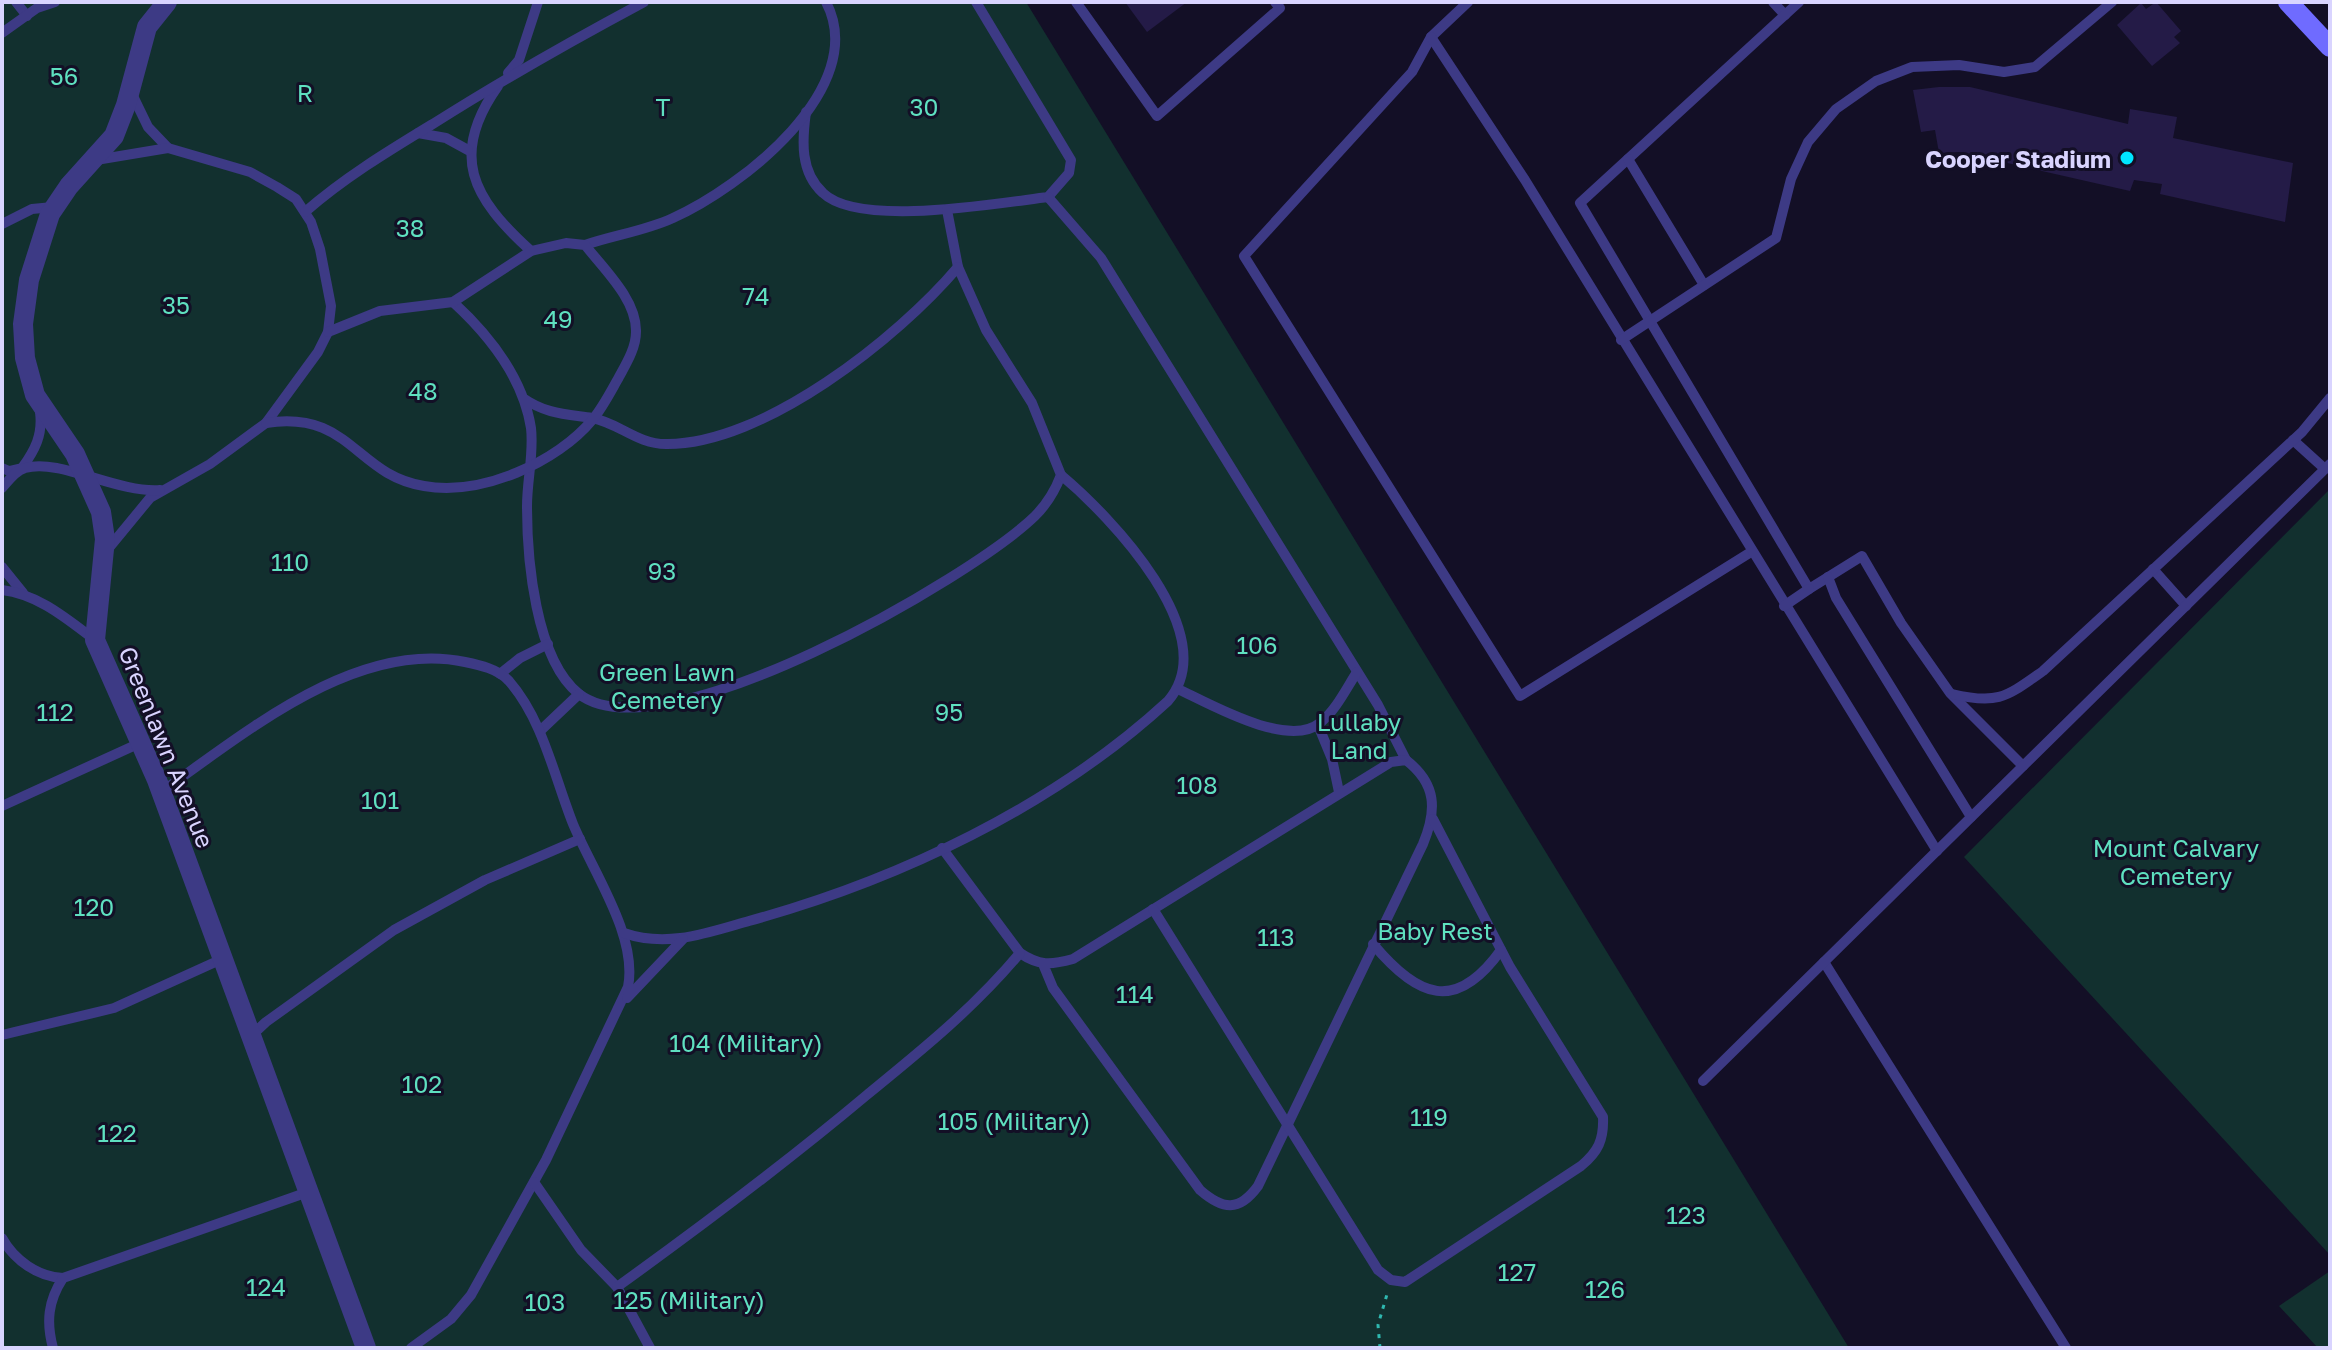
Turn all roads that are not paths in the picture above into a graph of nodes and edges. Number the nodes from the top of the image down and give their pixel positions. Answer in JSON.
{"nodes":[{"id":1,"x":16,"y":2,"type":"edge"},
{"id":2,"x":55,"y":2,"type":"edge"},
{"id":3,"x":167,"y":2,"type":"edge"},
{"id":4,"x":538,"y":2,"type":"edge"},
{"id":5,"x":644,"y":2,"type":"edge"},
{"id":6,"x":826,"y":2,"type":"edge"},
{"id":7,"x":976,"y":2,"type":"edge"},
{"id":8,"x":1076,"y":2,"type":"edge"},
{"id":9,"x":1275,"y":2,"type":"edge"},
{"id":10,"x":1468,"y":2,"type":"edge"},
{"id":11,"x":1773,"y":2,"type":"edge"},
{"id":12,"x":1799,"y":2,"type":"edge"},
{"id":13,"x":2112,"y":2,"type":"edge"},
{"id":14,"x":2288,"y":2,"type":"edge"},
{"id":15,"x":1785,"y":15,"type":"junction"},
{"id":16,"x":27,"y":16,"type":"junction"},
{"id":17,"x":2,"y":33,"type":"edge"},
{"id":18,"x":1431,"y":37,"type":"junction"},
{"id":19,"x":2330,"y":47,"type":"edge"},
{"id":20,"x":501,"y":81,"type":"junction"},
{"id":21,"x":131,"y":88,"type":"junction"},
{"id":22,"x":806,"y":112,"type":"junction"},
{"id":23,"x":418,"y":133,"type":"junction"},
{"id":24,"x":168,"y":148,"type":"junction"},
{"id":25,"x":468,"y":150,"type":"junction"},
{"id":26,"x":1628,"y":159,"type":"junction"},
{"id":27,"x":94,"y":160,"type":"junction"},
{"id":28,"x":1048,"y":197,"type":"junction"},
{"id":29,"x":55,"y":207,"type":"junction"},
{"id":30,"x":947,"y":210,"type":"junction"},
{"id":31,"x":305,"y":212,"type":"junction"},
{"id":32,"x":2,"y":224,"type":"edge"},
{"id":33,"x":585,"y":245,"type":"junction"},
{"id":34,"x":531,"y":251,"type":"junction"},
{"id":35,"x":958,"y":267,"type":"junction"},
{"id":36,"x":1704,"y":285,"type":"junction"},
{"id":37,"x":453,"y":302,"type":"junction"},
{"id":38,"x":1651,"y":320,"type":"junction"},
{"id":39,"x":328,"y":332,"type":"junction"},
{"id":40,"x":1621,"y":340,"type":"junction"},
{"id":41,"x":35,"y":395,"type":"junction"},
{"id":42,"x":523,"y":398,"type":"junction"},
{"id":43,"x":2330,"y":398,"type":"edge"},
{"id":44,"x":594,"y":419,"type":"junction"},
{"id":45,"x":266,"y":423,"type":"junction"},
{"id":46,"x":2293,"y":440,"type":"junction"},
{"id":47,"x":530,"y":466,"type":"junction"},
{"id":48,"x":2327,"y":467,"type":"edge"},
{"id":49,"x":2,"y":468,"type":"edge"},
{"id":50,"x":22,"y":468,"type":"junction"},
{"id":51,"x":1061,"y":475,"type":"junction"},
{"id":52,"x":85,"y":477,"type":"junction"},
{"id":53,"x":2,"y":488,"type":"edge"},
{"id":54,"x":165,"y":489,"type":"junction"},
{"id":55,"x":1751,"y":552,"type":"junction"},
{"id":56,"x":104,"y":554,"type":"junction"},
{"id":57,"x":2,"y":567,"type":"edge"},
{"id":58,"x":2153,"y":569,"type":"junction"},
{"id":59,"x":1828,"y":577,"type":"junction"},
{"id":60,"x":1809,"y":589,"type":"junction"},
{"id":61,"x":2,"y":590,"type":"edge"},
{"id":62,"x":26,"y":596,"type":"junction"},
{"id":63,"x":1784,"y":606,"type":"junction"},
{"id":64,"x":2186,"y":606,"type":"junction"},
{"id":65,"x":95,"y":640,"type":"junction"},
{"id":66,"x":548,"y":644,"type":"junction"},
{"id":67,"x":1357,"y":672,"type":"junction"},
{"id":68,"x":500,"y":674,"type":"junction"},
{"id":69,"x":1178,"y":689,"type":"junction"},
{"id":70,"x":1950,"y":693,"type":"junction"},
{"id":71,"x":579,"y":694,"type":"junction"},
{"id":72,"x":1318,"y":725,"type":"junction"},
{"id":73,"x":540,"y":731,"type":"junction"},
{"id":74,"x":140,"y":743,"type":"junction"},
{"id":75,"x":1406,"y":760,"type":"junction"},
{"id":76,"x":2023,"y":766,"type":"junction"},
{"id":77,"x":161,"y":792,"type":"junction"},
{"id":78,"x":1339,"y":792,"type":"junction"},
{"id":79,"x":2,"y":806,"type":"edge"},
{"id":80,"x":1971,"y":817,"type":"junction"},
{"id":81,"x":1433,"y":819,"type":"junction"},
{"id":82,"x":580,"y":839,"type":"junction"},
{"id":83,"x":942,"y":848,"type":"junction"},
{"id":84,"x":1937,"y":851,"type":"junction"},
{"id":85,"x":1153,"y":909,"type":"junction"},
{"id":86,"x":624,"y":933,"type":"junction"},
{"id":87,"x":683,"y":939,"type":"junction"},
{"id":88,"x":1373,"y":944,"type":"junction"},
{"id":89,"x":1501,"y":950,"type":"junction"},
{"id":90,"x":1020,"y":953,"type":"junction"},
{"id":91,"x":222,"y":959,"type":"junction"},
{"id":92,"x":1824,"y":962,"type":"junction"},
{"id":93,"x":1043,"y":964,"type":"junction"},
{"id":94,"x":625,"y":1000,"type":"junction"},
{"id":95,"x":2,"y":1035,"type":"edge"},
{"id":96,"x":251,"y":1036,"type":"junction"},
{"id":97,"x":1703,"y":1081,"type":"dead end"},
{"id":98,"x":1286,"y":1124,"type":"junction"},
{"id":99,"x":534,"y":1182,"type":"junction"},
{"id":100,"x":308,"y":1192,"type":"junction"},
{"id":101,"x":2,"y":1238,"type":"edge"},
{"id":102,"x":63,"y":1278,"type":"junction"},
{"id":103,"x":617,"y":1287,"type":"junction"},
{"id":104,"x":53,"y":1348,"type":"edge"},
{"id":105,"x":366,"y":1348,"type":"edge"},
{"id":106,"x":411,"y":1348,"type":"edge"},
{"id":107,"x":650,"y":1348,"type":"edge"},
{"id":108,"x":2066,"y":1348,"type":"edge"}],
"edges":[{"from":1,"to":16,"type":"lane"},
{"from":2,"to":16,"type":"lane"},
{"from":3,"to":21,"type":"street","name":"Greenlawn Avenue"},
{"from":4,"to":20,"type":"lane"},
{"from":5,"to":20,"type":"lane"},
{"from":6,"to":22,"type":"lane"},
{"from":7,"to":28,"type":"lane"},
{"from":8,"to":9,"type":"lane"},
{"from":10,"to":18,"type":"lane"},
{"from":11,"to":15,"type":"lane"},
{"from":12,"to":15,"type":"lane"},
{"from":13,"to":36,"type":"lane"},
{"from":14,"to":19,"type":"main road"},
{"from":15,"to":26,"type":"lane"},
{"from":16,"to":17,"type":"lane"},
{"from":18,"to":40,"type":"lane"},
{"from":18,"to":55,"type":"lane"},
{"from":20,"to":23,"type":"lane"},
{"from":20,"to":25,"type":"lane"},
{"from":21,"to":24,"type":"lane"},
{"from":21,"to":27,"type":"street","name":"Greenlawn Avenue"},
{"from":22,"to":30,"type":"lane"},
{"from":22,"to":33,"type":"lane"},
{"from":23,"to":25,"type":"lane"},
{"from":23,"to":31,"type":"lane"},
{"from":24,"to":27,"type":"lane"},
{"from":24,"to":31,"type":"lane"},
{"from":25,"to":34,"type":"lane"},
{"from":26,"to":36,"type":"lane"},
{"from":26,"to":38,"type":"lane"},
{"from":27,"to":29,"type":"street","name":"Greenlawn Avenue"},
{"from":28,"to":30,"type":"lane"},
{"from":28,"to":67,"type":"lane"},
{"from":29,"to":32,"type":"lane"},
{"from":29,"to":41,"type":"street","name":"Greenlawn Avenue"},
{"from":30,"to":35,"type":"lane"},
{"from":31,"to":39,"type":"lane"},
{"from":33,"to":34,"type":"lane"},
{"from":33,"to":44,"type":"lane"},
{"from":34,"to":37,"type":"lane"},
{"from":35,"to":44,"type":"lane"},
{"from":35,"to":51,"type":"lane"},
{"from":36,"to":38,"type":"lane"},
{"from":37,"to":39,"type":"lane"},
{"from":37,"to":42,"type":"lane"},
{"from":38,"to":40,"type":"lane"},
{"from":38,"to":60,"type":"lane"},
{"from":39,"to":45,"type":"lane"},
{"from":40,"to":55,"type":"lane"},
{"from":41,"to":50,"type":"lane"},
{"from":41,"to":52,"type":"street","name":"Greenlawn Avenue"},
{"from":42,"to":44,"type":"lane"},
{"from":42,"to":47,"type":"lane"},
{"from":43,"to":46,"type":"lane"},
{"from":44,"to":47,"type":"lane"},
{"from":45,"to":47,"type":"lane"},
{"from":45,"to":54,"type":"lane"},
{"from":46,"to":48,"type":"lane"},
{"from":46,"to":58,"type":"lane"},
{"from":47,"to":66,"type":"lane"},
{"from":48,"to":64,"type":"lane"},
{"from":49,"to":50,"type":"lane"},
{"from":50,"to":52,"type":"lane"},
{"from":50,"to":53,"type":"lane"},
{"from":51,"to":69,"type":"lane"},
{"from":51,"to":71,"type":"lane"},
{"from":52,"to":54,"type":"lane"},
{"from":52,"to":56,"type":"street","name":"Greenlawn Avenue"},
{"from":54,"to":56,"type":"lane"},
{"from":55,"to":63,"type":"lane"},
{"from":56,"to":65,"type":"street","name":"Greenlawn Avenue"},
{"from":57,"to":62,"type":"lane"},
{"from":58,"to":64,"type":"lane"},
{"from":58,"to":70,"type":"lane"},
{"from":59,"to":60,"type":"lane"},
{"from":59,"to":70,"type":"lane"},
{"from":59,"to":80,"type":"lane"},
{"from":60,"to":63,"type":"lane"},
{"from":61,"to":62,"type":"lane"},
{"from":62,"to":65,"type":"lane"},
{"from":63,"to":84,"type":"lane"},
{"from":64,"to":76,"type":"lane"},
{"from":65,"to":74,"type":"street","name":"Greenlawn Avenue"},
{"from":66,"to":68,"type":"lane"},
{"from":66,"to":71,"type":"lane"},
{"from":67,"to":72,"type":"lane"},
{"from":67,"to":75,"type":"lane"},
{"from":68,"to":73,"type":"lane"},
{"from":68,"to":77,"type":"lane"},
{"from":69,"to":72,"type":"lane"},
{"from":69,"to":83,"type":"lane"},
{"from":70,"to":76,"type":"lane"},
{"from":71,"to":73,"type":"lane"},
{"from":72,"to":78,"type":"lane"},
{"from":73,"to":82,"type":"lane"},
{"from":74,"to":77,"type":"street","name":"Greenlawn Avenue"},
{"from":74,"to":79,"type":"lane"},
{"from":75,"to":78,"type":"lane"},
{"from":75,"to":81,"type":"lane"},
{"from":76,"to":80,"type":"lane"},
{"from":77,"to":91,"type":"street","name":"Greenlawn Avenue"},
{"from":78,"to":85,"type":"lane"},
{"from":80,"to":84,"type":"lane"},
{"from":81,"to":88,"type":"lane"},
{"from":81,"to":89,"type":"lane"},
{"from":82,"to":86,"type":"lane"},
{"from":82,"to":96,"type":"lane"},
{"from":83,"to":87,"type":"lane"},
{"from":83,"to":90,"type":"lane"},
{"from":84,"to":92,"type":"lane"},
{"from":85,"to":93,"type":"lane"},
{"from":85,"to":98,"type":"lane"},
{"from":86,"to":87,"type":"lane"},
{"from":86,"to":94,"type":"lane"},
{"from":87,"to":94,"type":"lane"},
{"from":88,"to":89,"type":"lane"},
{"from":88,"to":98,"type":"lane"},
{"from":89,"to":98,"type":"lane"},
{"from":90,"to":93,"type":"lane"},
{"from":90,"to":103,"type":"lane"},
{"from":91,"to":95,"type":"lane"},
{"from":91,"to":96,"type":"street","name":"Greenlawn Avenue"},
{"from":92,"to":97,"type":"lane"},
{"from":92,"to":108,"type":"lane"},
{"from":93,"to":98,"type":"lane"},
{"from":94,"to":99,"type":"lane"},
{"from":96,"to":100,"type":"street","name":"Greenlawn Avenue"},
{"from":99,"to":103,"type":"lane"},
{"from":99,"to":106,"type":"lane"},
{"from":100,"to":102,"type":"lane"},
{"from":100,"to":105,"type":"street","name":"Greenlawn Avenue"},
{"from":101,"to":102,"type":"lane"},
{"from":102,"to":104,"type":"lane"},
{"from":103,"to":107,"type":"lane"}]}
